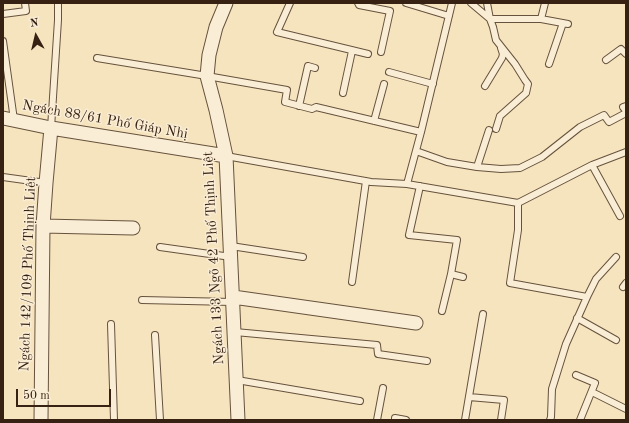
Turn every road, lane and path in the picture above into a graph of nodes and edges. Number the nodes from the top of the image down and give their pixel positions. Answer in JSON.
{"nodes":[{"id":1,"x":25,"y":3,"type":"edge"},
{"id":2,"x":58,"y":3,"type":"edge"},
{"id":3,"x":226,"y":3,"type":"edge"},
{"id":4,"x":290,"y":3,"type":"edge"},
{"id":5,"x":358,"y":3,"type":"edge"},
{"id":6,"x":406,"y":3,"type":"edge"},
{"id":7,"x":452,"y":3,"type":"edge"},
{"id":8,"x":470,"y":3,"type":"edge"},
{"id":9,"x":487,"y":3,"type":"edge"},
{"id":10,"x":545,"y":3,"type":"edge"},
{"id":11,"x":3,"y":14,"type":"edge"},
{"id":12,"x":449,"y":16,"type":"junction"},
{"id":13,"x":490,"y":19,"type":"junction"},
{"id":14,"x":541,"y":19,"type":"junction"},
{"id":15,"x":496,"y":40,"type":"junction"},
{"id":16,"x":3,"y":41,"type":"edge"},
{"id":17,"x":352,"y":51,"type":"junction"},
{"id":18,"x":381,"y":52,"type":"dead end"},
{"id":19,"x":368,"y":54,"type":"dead end"},
{"id":20,"x":626,"y":54,"type":"edge"},
{"id":21,"x":97,"y":58,"type":"dead end"},
{"id":22,"x":606,"y":60,"type":"dead end"},
{"id":23,"x":549,"y":64,"type":"dead end"},
{"id":24,"x":315,"y":68,"type":"dead end"},
{"id":25,"x":389,"y":72,"type":"dead end"},
{"id":26,"x":207,"y":76,"type":"junction"},
{"id":27,"x":384,"y":84,"type":"dead end"},
{"id":28,"x":433,"y":84,"type":"junction"},
{"id":29,"x":485,"y":86,"type":"dead end"},
{"id":30,"x":343,"y":93,"type":"dead end"},
{"id":31,"x":299,"y":106,"type":"junction"},
{"id":32,"x":626,"y":106,"type":"edge"},
{"id":33,"x":626,"y":112,"type":"edge"},
{"id":34,"x":8,"y":119,"type":"edge"},
{"id":35,"x":374,"y":121,"type":"junction"},
{"id":36,"x":51,"y":128,"type":"junction"},
{"id":37,"x":421,"y":132,"type":"junction"},
{"id":38,"x":416,"y":151,"type":"junction"},
{"id":39,"x":626,"y":152,"type":"edge"},
{"id":40,"x":226,"y":156,"type":"junction"},
{"id":41,"x":592,"y":165,"type":"junction"},
{"id":42,"x":477,"y":166,"type":"junction"},
{"id":43,"x":3,"y":177,"type":"edge"},
{"id":44,"x":366,"y":181,"type":"junction"},
{"id":45,"x":46,"y":183,"type":"junction"},
{"id":46,"x":407,"y":184,"type":"junction"},
{"id":47,"x":420,"y":186,"type":"junction"},
{"id":48,"x":518,"y":203,"type":"junction"},
{"id":49,"x":620,"y":216,"type":"dead end"},
{"id":50,"x":43,"y":226,"type":"junction"},
{"id":51,"x":133,"y":228,"type":"dead end"},
{"id":52,"x":409,"y":235,"type":"junction"},
{"id":53,"x":403,"y":240,"type":"dead end"},
{"id":54,"x":160,"y":247,"type":"dead end"},
{"id":55,"x":231,"y":252,"type":"junction"},
{"id":56,"x":302,"y":257,"type":"dead end"},
{"id":57,"x":616,"y":257,"type":"dead end"},
{"id":58,"x":451,"y":274,"type":"junction"},
{"id":59,"x":463,"y":277,"type":"dead end"},
{"id":60,"x":352,"y":282,"type":"dead end"},
{"id":61,"x":587,"y":297,"type":"junction"},
{"id":62,"x":142,"y":300,"type":"dead end"},
{"id":63,"x":233,"y":300,"type":"junction"},
{"id":64,"x":442,"y":311,"type":"dead end"},
{"id":65,"x":483,"y":314,"type":"dead end"},
{"id":66,"x":577,"y":318,"type":"junction"},
{"id":67,"x":416,"y":323,"type":"dead end"},
{"id":68,"x":111,"y":324,"type":"dead end"},
{"id":69,"x":235,"y":332,"type":"junction"},
{"id":70,"x":156,"y":335,"type":"dead end"},
{"id":71,"x":616,"y":340,"type":"dead end"},
{"id":72,"x":427,"y":361,"type":"dead end"},
{"id":73,"x":576,"y":375,"type":"dead end"},
{"id":74,"x":237,"y":380,"type":"junction"},
{"id":75,"x":383,"y":388,"type":"dead end"},
{"id":76,"x":592,"y":392,"type":"junction"},
{"id":77,"x":469,"y":397,"type":"junction"},
{"id":78,"x":360,"y":401,"type":"dead end"},
{"id":79,"x":626,"y":409,"type":"edge"},
{"id":80,"x":41,"y":420,"type":"edge"},
{"id":81,"x":114,"y":420,"type":"edge"},
{"id":82,"x":160,"y":420,"type":"edge"},
{"id":83,"x":238,"y":420,"type":"edge"},
{"id":84,"x":377,"y":420,"type":"edge"},
{"id":85,"x":395,"y":420,"type":"edge"},
{"id":86,"x":406,"y":420,"type":"edge"},
{"id":87,"x":465,"y":420,"type":"edge"},
{"id":88,"x":501,"y":420,"type":"edge"},
{"id":89,"x":550,"y":420,"type":"edge"},
{"id":90,"x":580,"y":420,"type":"edge"}],
"edges":[{"from":1,"to":11,"type":"lane"},
{"from":2,"to":36,"type":"lane"},
{"from":3,"to":26,"type":"street","name":"Ngách 133 Ngõ 42 Phố Thịnh Liệt"},
{"from":4,"to":17,"type":"lane"},
{"from":5,"to":18,"type":"lane"},
{"from":6,"to":12,"type":"lane"},
{"from":7,"to":12,"type":"lane"},
{"from":8,"to":13,"type":"lane"},
{"from":9,"to":13,"type":"lane"},
{"from":10,"to":14,"type":"lane"},
{"from":12,"to":28,"type":"lane"},
{"from":13,"to":14,"type":"lane"},
{"from":13,"to":15,"type":"lane"},
{"from":14,"to":23,"type":"lane"},
{"from":15,"to":29,"type":"lane"},
{"from":15,"to":42,"type":"lane"},
{"from":16,"to":34,"type":"lane"},
{"from":17,"to":19,"type":"lane"},
{"from":17,"to":30,"type":"lane"},
{"from":20,"to":22,"type":"lane"},
{"from":21,"to":26,"type":"lane"},
{"from":24,"to":31,"type":"lane"},
{"from":25,"to":28,"type":"lane"},
{"from":26,"to":31,"type":"lane"},
{"from":26,"to":40,"type":"street","name":"Ngách 133 Ngõ 42 Phố Thịnh Liệt"},
{"from":27,"to":35,"type":"lane"},
{"from":28,"to":37,"type":"lane"},
{"from":31,"to":35,"type":"lane"},
{"from":32,"to":33,"type":"lane"},
{"from":33,"to":42,"type":"lane"},
{"from":34,"to":36,"type":"street","name":"Ngách 88/61 Phố Giáp Nhị"},
{"from":35,"to":37,"type":"lane"},
{"from":36,"to":40,"type":"street","name":"Ngách 88/61 Phố Giáp Nhị"},
{"from":36,"to":45,"type":"street","name":"Ngách 142/109 Phố Thịnh Liệt"},
{"from":37,"to":38,"type":"lane"},
{"from":38,"to":42,"type":"lane"},
{"from":38,"to":46,"type":"lane"},
{"from":39,"to":41,"type":"lane"},
{"from":40,"to":44,"type":"lane"},
{"from":40,"to":55,"type":"street","name":"Ngách 133 Ngõ 42 Phố Thịnh Liệt"},
{"from":41,"to":48,"type":"lane"},
{"from":41,"to":49,"type":"lane"},
{"from":43,"to":45,"type":"lane"},
{"from":44,"to":46,"type":"lane"},
{"from":44,"to":60,"type":"lane"},
{"from":45,"to":50,"type":"street","name":"Ngách 142/109 Phố Thịnh Liệt"},
{"from":46,"to":47,"type":"lane"},
{"from":47,"to":48,"type":"lane"},
{"from":47,"to":52,"type":"lane"},
{"from":48,"to":61,"type":"lane"},
{"from":50,"to":51,"type":"street"},
{"from":50,"to":80,"type":"street","name":"Ngách 142/109 Phố Thịnh Liệt"},
{"from":52,"to":53,"type":"lane"},
{"from":52,"to":58,"type":"lane"},
{"from":54,"to":55,"type":"lane"},
{"from":55,"to":56,"type":"lane"},
{"from":55,"to":63,"type":"street","name":"Ngách 133 Ngõ 42 Phố Thịnh Liệt"},
{"from":57,"to":61,"type":"lane"},
{"from":58,"to":59,"type":"lane"},
{"from":58,"to":64,"type":"lane"},
{"from":61,"to":66,"type":"lane"},
{"from":62,"to":63,"type":"lane"},
{"from":63,"to":67,"type":"street"},
{"from":63,"to":69,"type":"street","name":"Ngách 133 Ngõ 42 Phố Thịnh Liệt"},
{"from":65,"to":77,"type":"lane"},
{"from":66,"to":71,"type":"lane"},
{"from":66,"to":89,"type":"lane"},
{"from":68,"to":81,"type":"lane"},
{"from":69,"to":72,"type":"lane"},
{"from":69,"to":74,"type":"street","name":"Ngách 133 Ngõ 42 Phố Thịnh Liệt"},
{"from":70,"to":82,"type":"lane"},
{"from":73,"to":76,"type":"lane"},
{"from":74,"to":78,"type":"lane"},
{"from":74,"to":83,"type":"street","name":"Ngách 133 Ngõ 42 Phố Thịnh Liệt"},
{"from":75,"to":84,"type":"lane"},
{"from":76,"to":79,"type":"lane"},
{"from":76,"to":90,"type":"lane"},
{"from":77,"to":87,"type":"lane"},
{"from":77,"to":88,"type":"lane"},
{"from":85,"to":86,"type":"lane"}]}
